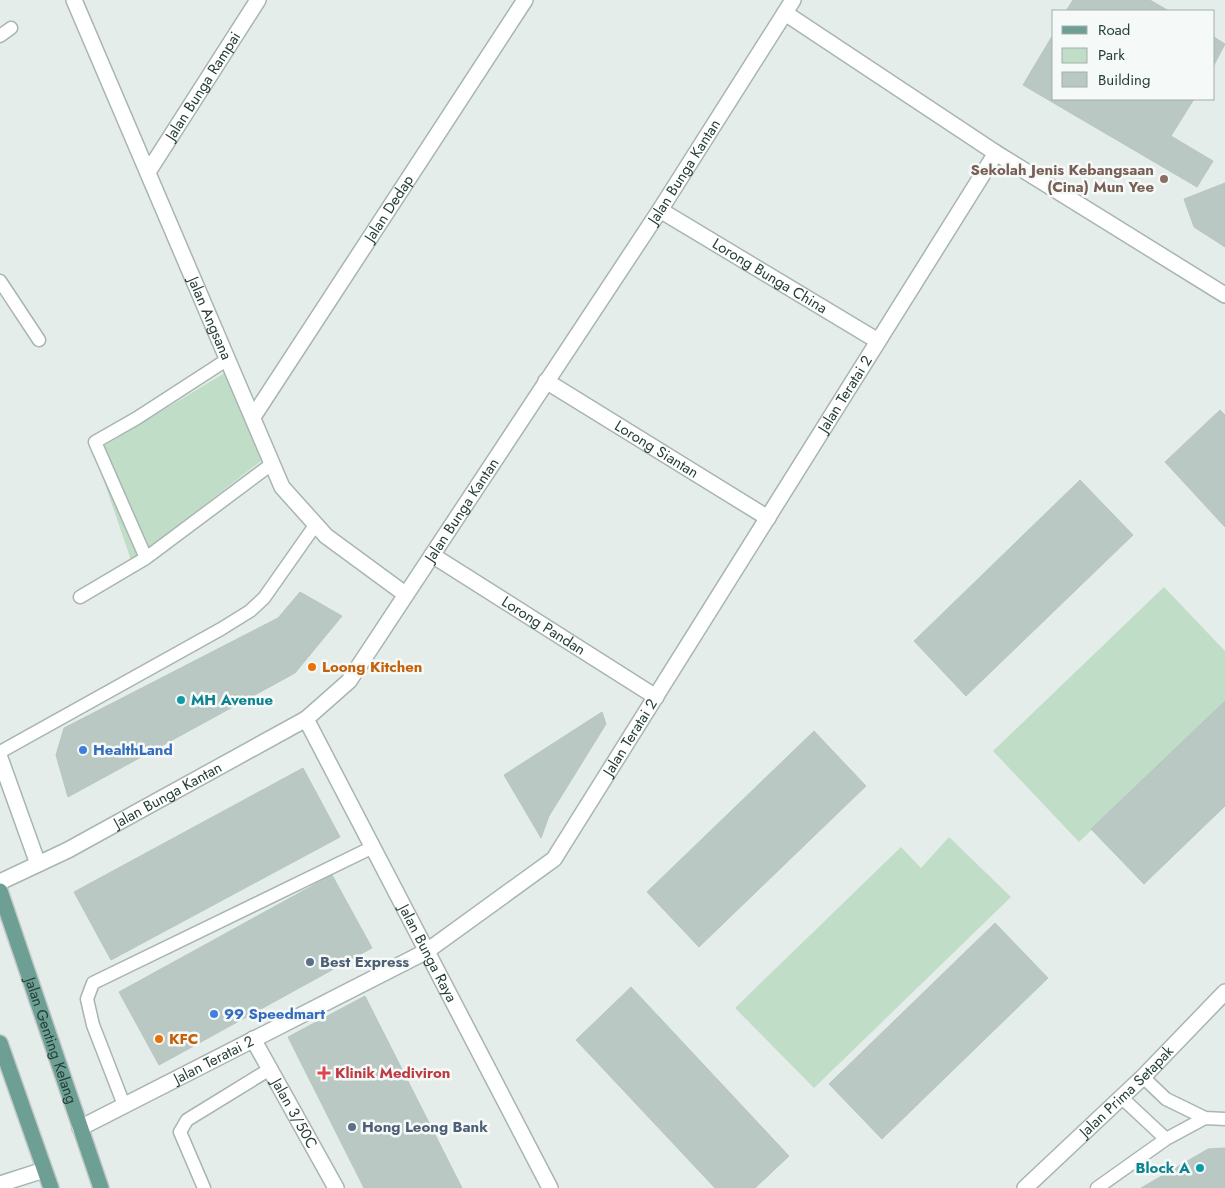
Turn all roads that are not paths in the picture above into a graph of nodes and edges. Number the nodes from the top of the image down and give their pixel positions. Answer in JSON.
{"nodes":[{"id":1,"x":74,"y":0,"type":"edge"},
{"id":2,"x":258,"y":0,"type":"edge"},
{"id":3,"x":525,"y":0,"type":"edge"},
{"id":4,"x":789,"y":6,"type":"edge"},
{"id":5,"x":11,"y":28,"type":"dead end"},
{"id":6,"x":0,"y":36,"type":"edge"},
{"id":7,"x":996,"y":153,"type":"junction"},
{"id":8,"x":148,"y":172,"type":"junction"},
{"id":9,"x":660,"y":210,"type":"junction"},
{"id":10,"x":3,"y":290,"type":"edge"},
{"id":11,"x":1225,"y":295,"type":"edge"},
{"id":12,"x":39,"y":340,"type":"dead end"},
{"id":13,"x":878,"y":341,"type":"junction"},
{"id":14,"x":228,"y":359,"type":"junction"},
{"id":15,"x":546,"y":381,"type":"junction"},
{"id":16,"x":253,"y":417,"type":"junction"},
{"id":17,"x":272,"y":463,"type":"junction"},
{"id":18,"x":768,"y":518,"type":"junction"},
{"id":19,"x":316,"y":524,"type":"junction"},
{"id":20,"x":432,"y":555,"type":"junction"},
{"id":21,"x":146,"y":558,"type":"junction"},
{"id":22,"x":405,"y":594,"type":"junction"},
{"id":23,"x":80,"y":597,"type":"dead end"},
{"id":24,"x":656,"y":697,"type":"junction"},
{"id":25,"x":306,"y":719,"type":"junction"},
{"id":26,"x":0,"y":752,"type":"edge"},
{"id":27,"x":0,"y":758,"type":"edge"},
{"id":28,"x":373,"y":847,"type":"junction"},
{"id":29,"x":38,"y":864,"type":"junction"},
{"id":30,"x":0,"y":882,"type":"edge"},
{"id":31,"x":0,"y":891,"type":"edge"},
{"id":32,"x":427,"y":951,"type":"junction"},
{"id":33,"x":1225,"y":992,"type":"edge"},
{"id":34,"x":254,"y":1039,"type":"junction"},
{"id":35,"x":0,"y":1043,"type":"edge"},
{"id":36,"x":270,"y":1069,"type":"junction"},
{"id":37,"x":1143,"y":1077,"type":"junction"},
{"id":38,"x":1121,"y":1097,"type":"junction"},
{"id":39,"x":124,"y":1105,"type":"junction"},
{"id":40,"x":1205,"y":1118,"type":"junction"},
{"id":41,"x":1225,"y":1119,"type":"edge"},
{"id":42,"x":80,"y":1128,"type":"junction"},
{"id":43,"x":1166,"y":1139,"type":"junction"},
{"id":44,"x":44,"y":1170,"type":"junction"},
{"id":45,"x":2,"y":1182,"type":"edge"},
{"id":46,"x":51,"y":1188,"type":"edge"},
{"id":47,"x":102,"y":1188,"type":"edge"},
{"id":48,"x":204,"y":1188,"type":"edge"},
{"id":49,"x":336,"y":1188,"type":"edge"},
{"id":50,"x":550,"y":1188,"type":"edge"},
{"id":51,"x":1025,"y":1188,"type":"edge"},
{"id":52,"x":1097,"y":1188,"type":"edge"}],
"edges":[{"from":1,"to":8,"type":"street","name":"Jalan Angsana"},
{"from":2,"to":8,"type":"street","name":"Jalan Bunga Rampai"},
{"from":3,"to":16,"type":"street","name":"Jalan Dedap"},
{"from":4,"to":7,"type":"street"},
{"from":4,"to":9,"type":"street","name":"Jalan Bunga Kantan"},
{"from":5,"to":6,"type":"lane"},
{"from":7,"to":11,"type":"street"},
{"from":7,"to":13,"type":"street","name":"Jalan Teratai 2"},
{"from":8,"to":14,"type":"street","name":"Jalan Angsana"},
{"from":9,"to":13,"type":"street","name":"Lorong Bunga China"},
{"from":9,"to":15,"type":"street","name":"Jalan Bunga Kantan"},
{"from":10,"to":12,"type":"lane"},
{"from":13,"to":18,"type":"street","name":"Jalan Teratai 2"},
{"from":14,"to":16,"type":"street","name":"Jalan Angsana"},
{"from":14,"to":21,"type":"lane"},
{"from":15,"to":18,"type":"street","name":"Lorong Siantan"},
{"from":15,"to":20,"type":"street","name":"Jalan Bunga Kantan"},
{"from":16,"to":17,"type":"street","name":"Jalan Angsana"},
{"from":17,"to":19,"type":"street","name":"Jalan Angsana"},
{"from":17,"to":21,"type":"lane"},
{"from":18,"to":24,"type":"street","name":"Jalan Teratai 2"},
{"from":19,"to":22,"type":"street","name":"Jalan Angsana"},
{"from":19,"to":26,"type":"lane"},
{"from":20,"to":22,"type":"street","name":"Jalan Bunga Kantan"},
{"from":20,"to":24,"type":"street","name":"Lorong Pandan"},
{"from":21,"to":23,"type":"lane"},
{"from":22,"to":25,"type":"street","name":"Jalan Bunga Kantan"},
{"from":24,"to":32,"type":"street","name":"Jalan Teratai 2"},
{"from":25,"to":28,"type":"street","name":"Jalan Bunga Raya"},
{"from":25,"to":29,"type":"street","name":"Jalan Bunga Kantan"},
{"from":27,"to":29,"type":"street"},
{"from":28,"to":32,"type":"street","name":"Jalan Bunga Raya"},
{"from":28,"to":39,"type":"lane"},
{"from":29,"to":30,"type":"street","name":"Jalan Bunga Kantan"},
{"from":31,"to":42,"type":"main road","name":"Jalan Genting Kelang"},
{"from":32,"to":34,"type":"street","name":"Jalan Teratai 2"},
{"from":32,"to":50,"type":"street","name":"Jalan Bunga Raya"},
{"from":33,"to":37,"type":"street","name":"Jalan Prima Setapak"},
{"from":34,"to":36,"type":"street","name":"Jalan 3/50C"},
{"from":34,"to":39,"type":"street","name":"Jalan Teratai 2"},
{"from":35,"to":44,"type":"main road"},
{"from":36,"to":48,"type":"lane"},
{"from":36,"to":49,"type":"street","name":"Jalan 3/50C"},
{"from":37,"to":38,"type":"street","name":"Jalan Prima Setapak"},
{"from":37,"to":40,"type":"lane"},
{"from":38,"to":43,"type":"lane"},
{"from":38,"to":51,"type":"street","name":"Jalan Prima Setapak"},
{"from":39,"to":42,"type":"street","name":"Jalan Teratai 2"},
{"from":40,"to":41,"type":"lane"},
{"from":40,"to":43,"type":"lane"},
{"from":42,"to":47,"type":"main road","name":"Jalan Genting Kelang"},
{"from":43,"to":52,"type":"lane"},
{"from":44,"to":45,"type":"street"},
{"from":44,"to":46,"type":"main road"}]}
